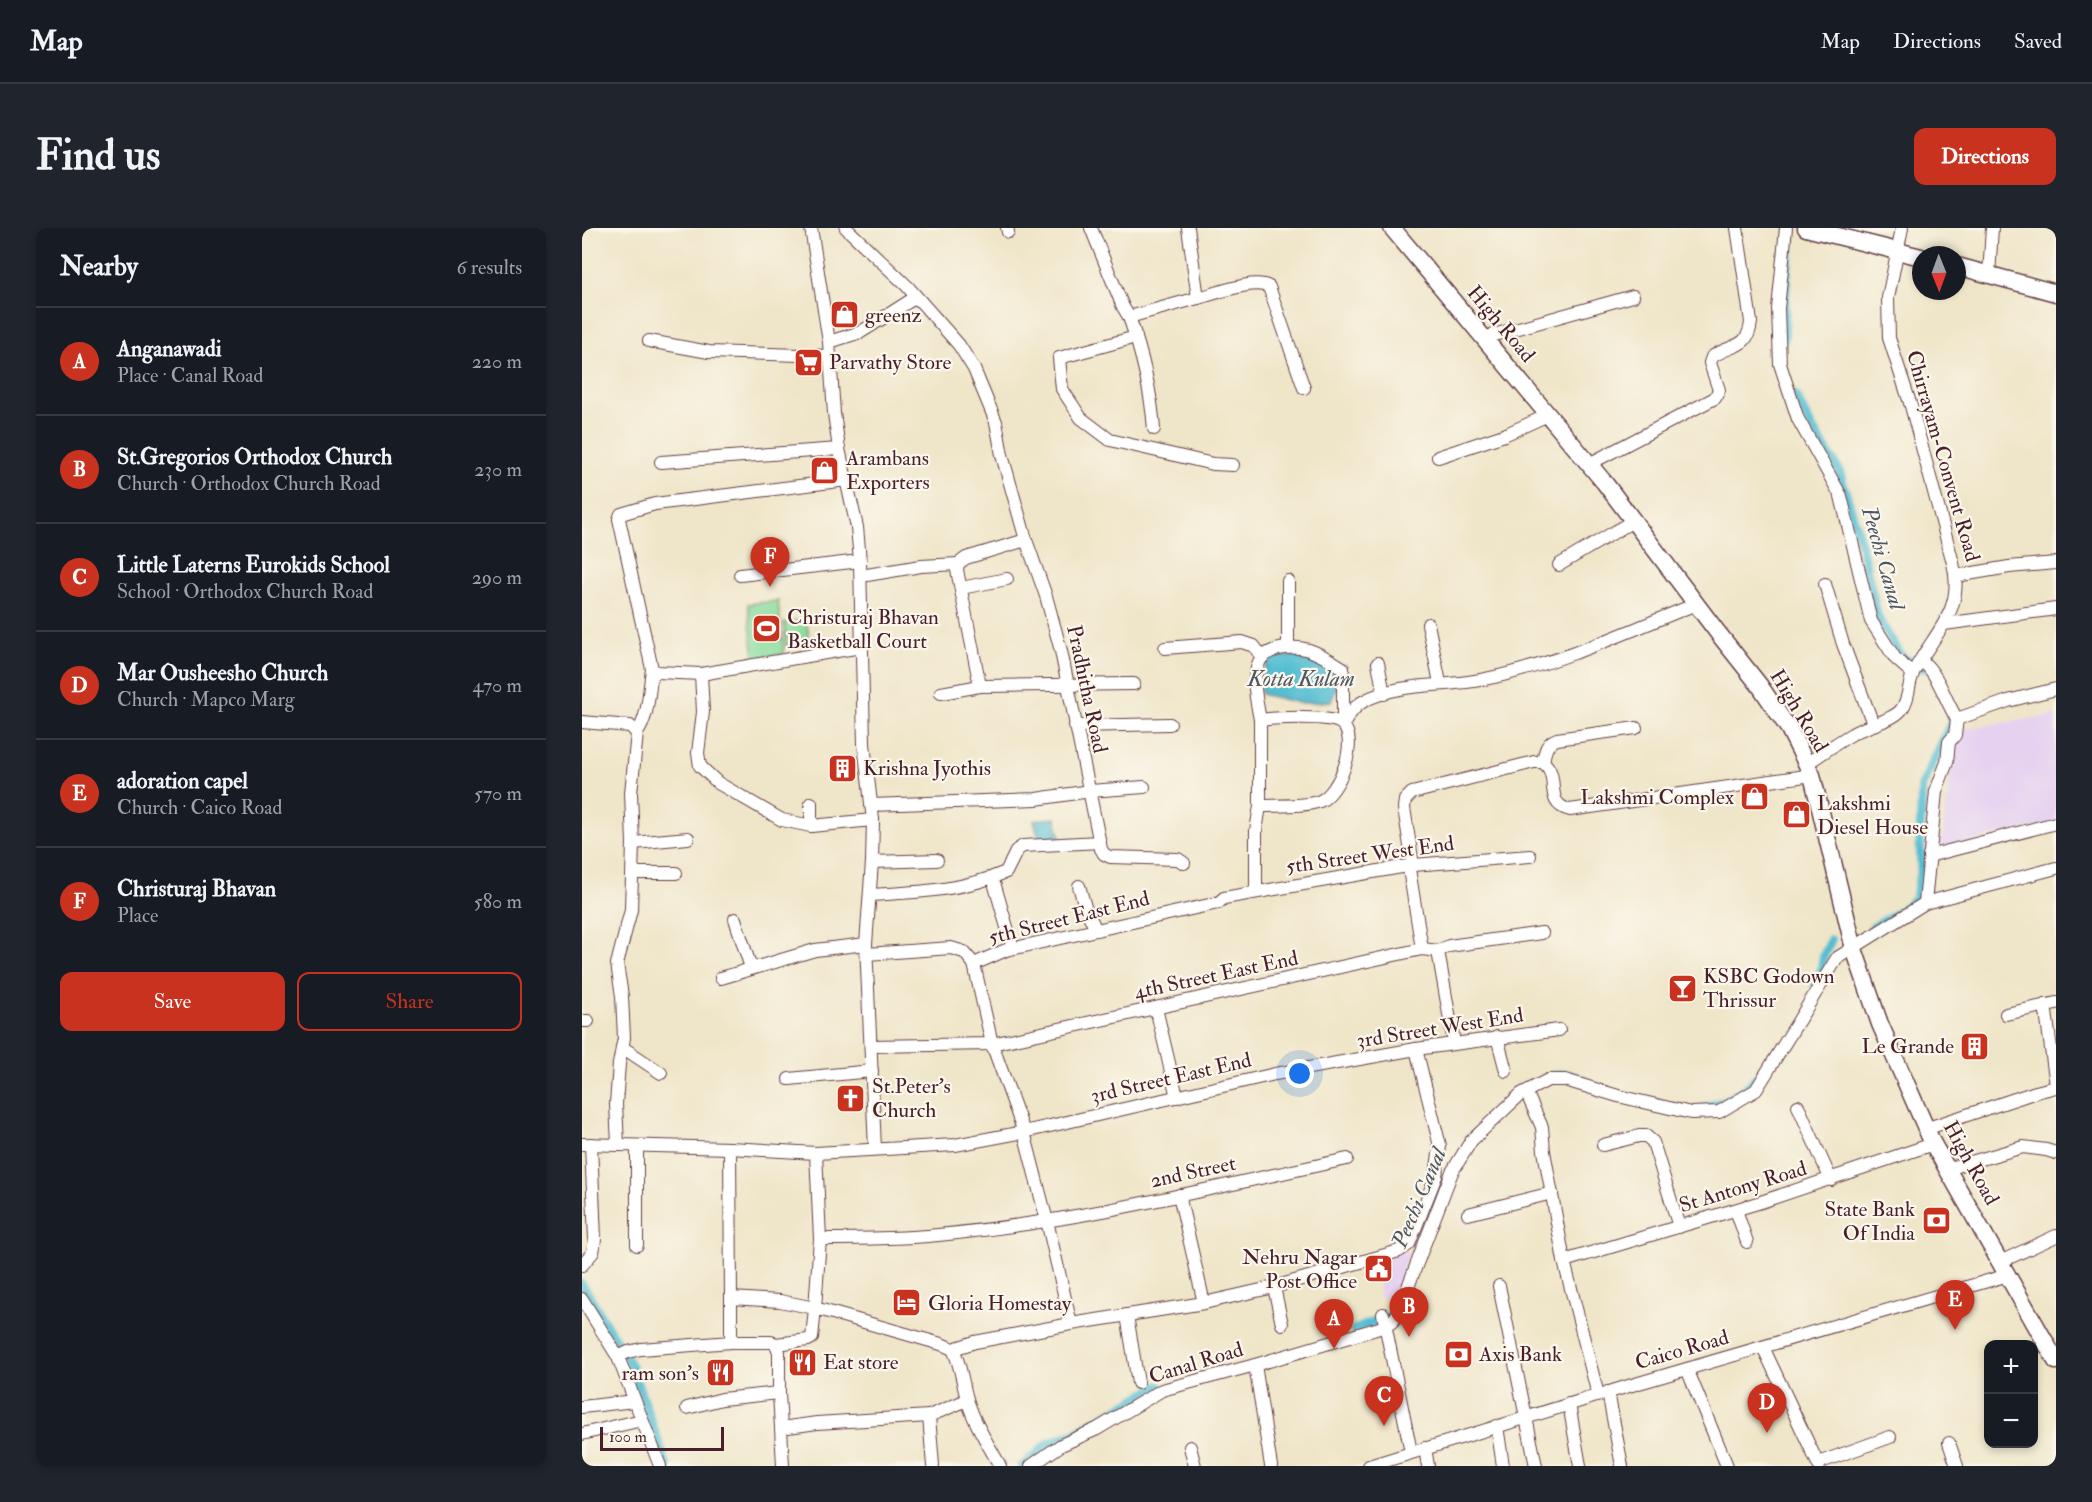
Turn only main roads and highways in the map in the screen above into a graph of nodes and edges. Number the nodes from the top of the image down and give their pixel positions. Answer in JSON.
{"nodes":[{"id":1,"x":1392,"y":228,"type":"edge"},
{"id":2,"x":1806,"y":228,"type":"edge"},
{"id":3,"x":1912,"y":254,"type":"edge"},
{"id":4,"x":1966,"y":269,"type":"edge"},
{"id":5,"x":2056,"y":293,"type":"edge"},
{"id":6,"x":2056,"y":1361,"type":"edge"}],
"edges":[{"from":1,"to":6,"type":"main road","name":"High Road"},
{"from":2,"to":3,"type":"main road"},
{"from":4,"to":5,"type":"main road"}]}
